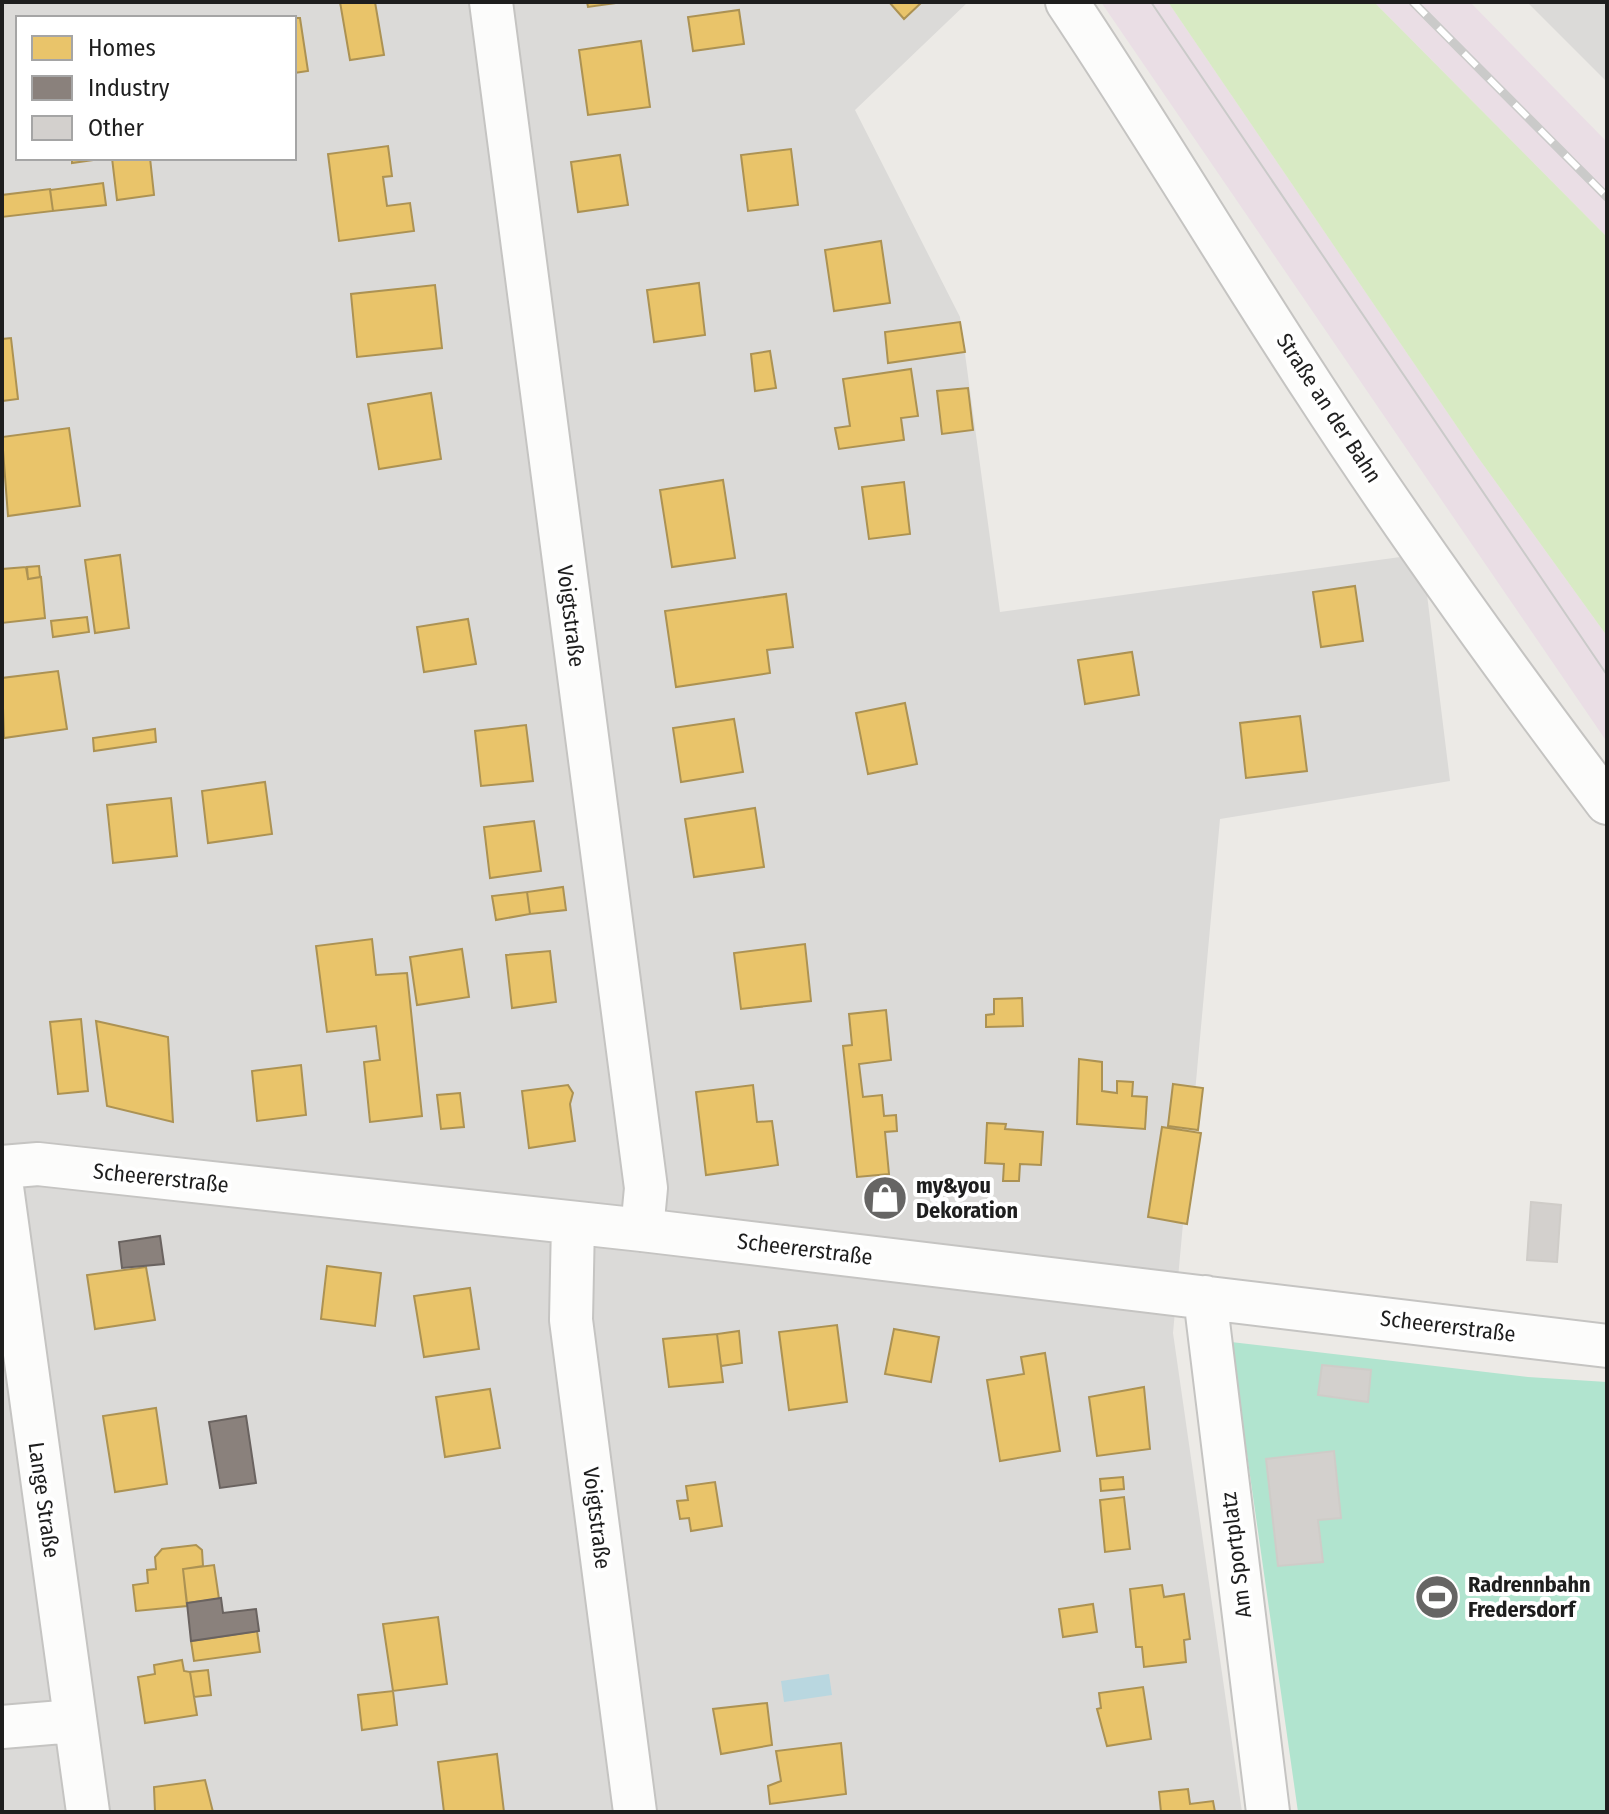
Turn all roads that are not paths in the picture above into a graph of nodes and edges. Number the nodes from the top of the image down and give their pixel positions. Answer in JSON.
{"nodes":[{"id":1,"x":491,"y":2,"type":"edge"},
{"id":2,"x":1067,"y":2,"type":"edge"},
{"id":3,"x":1607,"y":803,"type":"edge"},
{"id":4,"x":2,"y":1167,"type":"edge"},
{"id":5,"x":2,"y":1187,"type":"edge"},
{"id":6,"x":573,"y":1223,"type":"junction"},
{"id":7,"x":642,"y":1230,"type":"junction"},
{"id":8,"x":1205,"y":1297,"type":"junction"},
{"id":9,"x":1607,"y":1346,"type":"edge"},
{"id":10,"x":74,"y":1721,"type":"junction"},
{"id":11,"x":2,"y":1727,"type":"edge"},
{"id":12,"x":88,"y":1812,"type":"edge"},
{"id":13,"x":635,"y":1812,"type":"edge"},
{"id":14,"x":1268,"y":1812,"type":"edge"}],
"edges":[{"from":1,"to":7,"type":"street","name":"Voigtstraße"},
{"from":2,"to":3,"type":"street","name":"Straße an der Bahn"},
{"from":4,"to":6,"type":"street","name":"Scheererstraße"},
{"from":5,"to":10,"type":"street","name":"Lange Straße"},
{"from":6,"to":7,"type":"street","name":"Scheererstraße"},
{"from":6,"to":13,"type":"street","name":"Voigtstraße"},
{"from":7,"to":8,"type":"street","name":"Scheererstraße"},
{"from":8,"to":9,"type":"street","name":"Scheererstraße"},
{"from":8,"to":14,"type":"street","name":"Am Sportplatz"},
{"from":10,"to":11,"type":"street"},
{"from":10,"to":12,"type":"street","name":"Lange Straße"}]}
